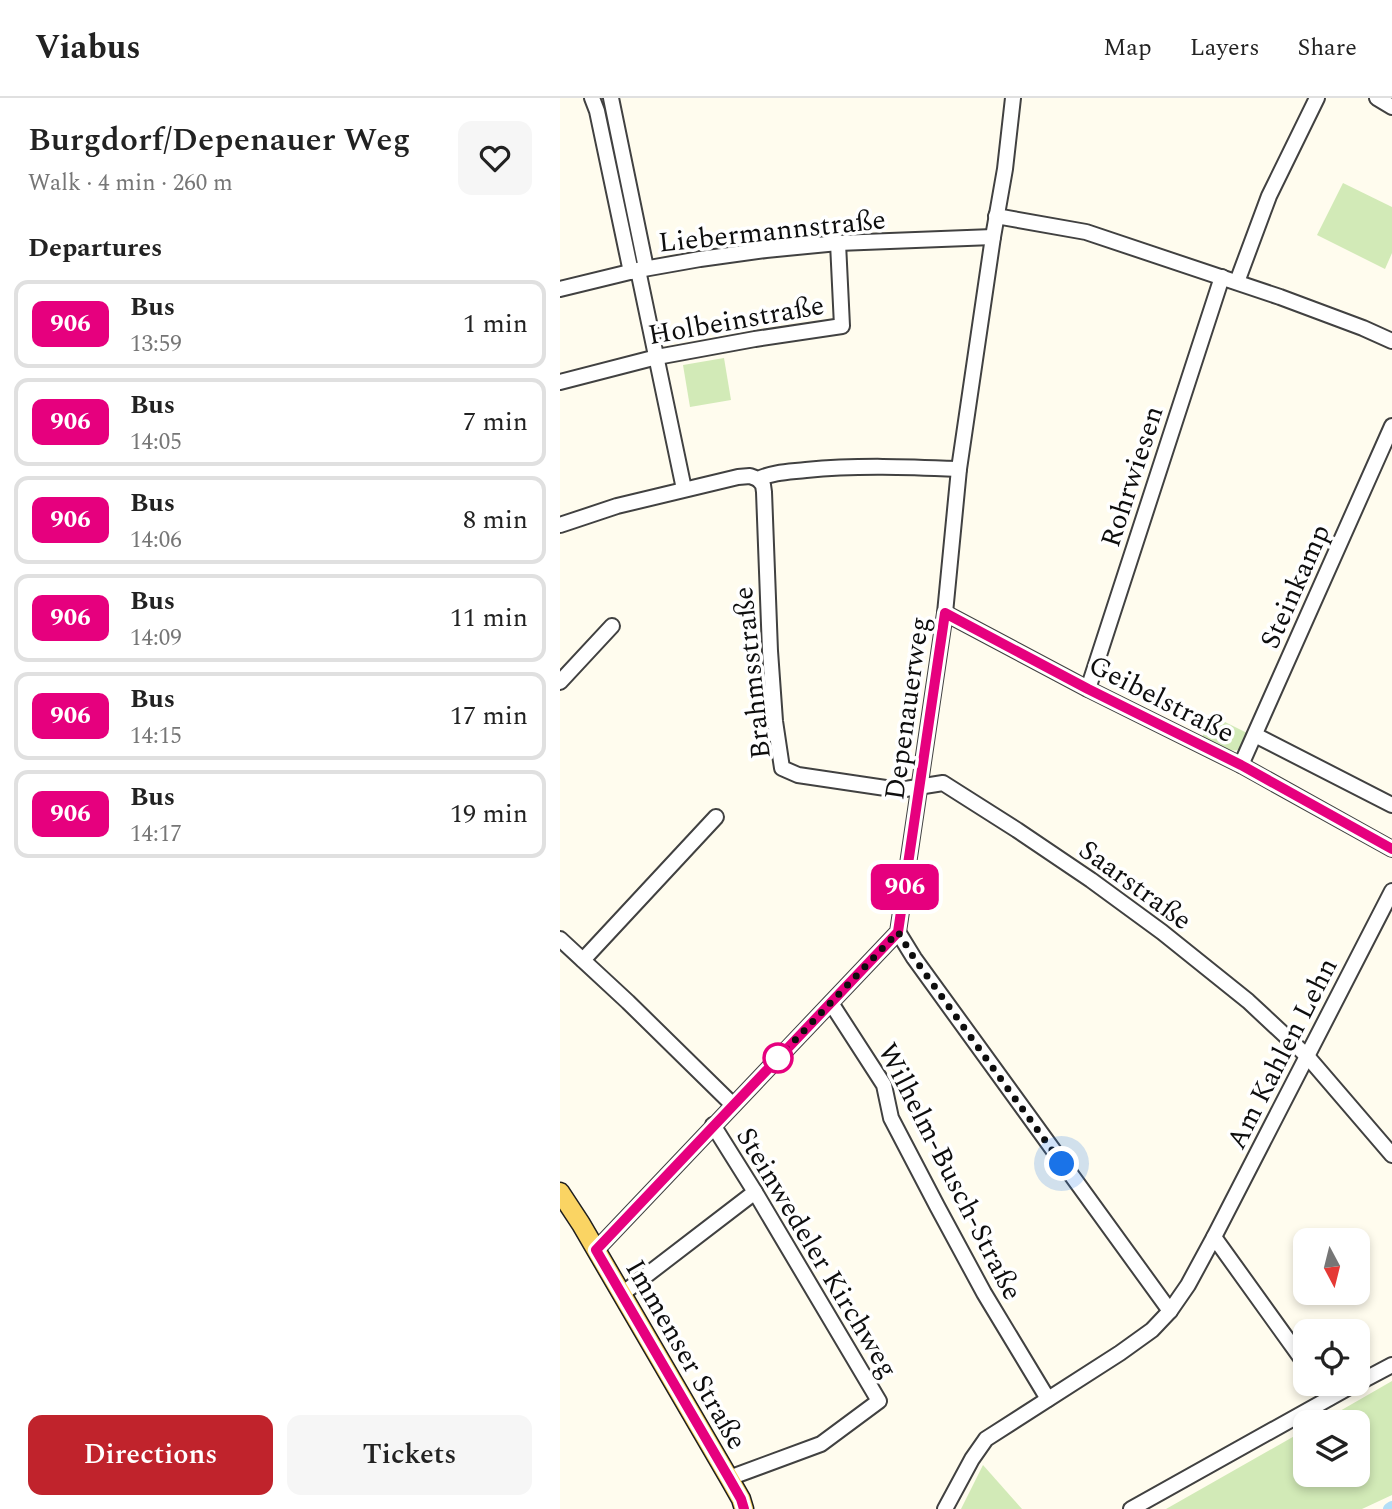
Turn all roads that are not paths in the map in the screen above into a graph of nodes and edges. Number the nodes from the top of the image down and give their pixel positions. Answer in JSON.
{"nodes":[{"id":1,"x":593,"y":98,"type":"edge"},
{"id":2,"x":611,"y":98,"type":"edge"},
{"id":3,"x":1013,"y":98,"type":"edge"},
{"id":4,"x":1317,"y":98,"type":"edge"},
{"id":5,"x":1377,"y":98,"type":"edge"},
{"id":6,"x":1392,"y":107,"type":"edge"},
{"id":7,"x":996,"y":216,"type":"junction"},
{"id":8,"x":993,"y":237,"type":"junction"},
{"id":9,"x":838,"y":243,"type":"junction"},
{"id":10,"x":638,"y":270,"type":"junction"},
{"id":11,"x":1222,"y":277,"type":"junction"},
{"id":12,"x":1237,"y":282,"type":"junction"},
{"id":13,"x":560,"y":289,"type":"edge"},
{"id":14,"x":1392,"y":341,"type":"edge"},
{"id":15,"x":657,"y":357,"type":"junction"},
{"id":16,"x":560,"y":382,"type":"edge"},
{"id":17,"x":1392,"y":426,"type":"edge"},
{"id":18,"x":959,"y":469,"type":"junction"},
{"id":19,"x":758,"y":480,"type":"junction"},
{"id":20,"x":684,"y":489,"type":"junction"},
{"id":21,"x":560,"y":525,"type":"edge"},
{"id":22,"x":945,"y":613,"type":"junction"},
{"id":23,"x":612,"y":626,"type":"dead end"},
{"id":24,"x":560,"y":682,"type":"edge"},
{"id":25,"x":1088,"y":689,"type":"junction"},
{"id":26,"x":1255,"y":735,"type":"junction"},
{"id":27,"x":1241,"y":765,"type":"junction"},
{"id":28,"x":919,"y":786,"type":"junction"},
{"id":29,"x":1392,"y":805,"type":"edge"},
{"id":30,"x":716,"y":817,"type":"dead end"},
{"id":31,"x":1392,"y":849,"type":"edge"},
{"id":32,"x":1392,"y":891,"type":"edge"},
{"id":33,"x":898,"y":932,"type":"junction"},
{"id":34,"x":560,"y":939,"type":"edge"},
{"id":35,"x":583,"y":960,"type":"junction"},
{"id":36,"x":831,"y":1003,"type":"junction"},
{"id":37,"x":1307,"y":1056,"type":"junction"},
{"id":38,"x":733,"y":1105,"type":"junction"},
{"id":39,"x":713,"y":1125,"type":"junction"},
{"id":40,"x":1392,"y":1155,"type":"edge"},
{"id":41,"x":560,"y":1192,"type":"edge"},
{"id":42,"x":755,"y":1192,"type":"junction"},
{"id":43,"x":1214,"y":1237,"type":"junction"},
{"id":44,"x":596,"y":1250,"type":"junction"},
{"id":45,"x":622,"y":1294,"type":"junction"},
{"id":46,"x":1170,"y":1311,"type":"junction"},
{"id":47,"x":1293,"y":1347,"type":"edge"},
{"id":48,"x":1392,"y":1365,"type":"edge"},
{"id":49,"x":1370,"y":1376,"type":"edge"},
{"id":50,"x":1333,"y":1396,"type":"edge"},
{"id":51,"x":1329,"y":1398,"type":"joint"},
{"id":52,"x":1048,"y":1399,"type":"junction"},
{"id":53,"x":729,"y":1478,"type":"junction"},
{"id":54,"x":744,"y":1509,"type":"edge"},
{"id":55,"x":945,"y":1509,"type":"edge"},
{"id":56,"x":1131,"y":1509,"type":"edge"}],
"edges":[{"from":1,"to":10,"type":"street"},
{"from":2,"to":10,"type":"street"},
{"from":3,"to":7,"type":"street","name":"Depenauerweg"},
{"from":4,"to":12,"type":"street"},
{"from":5,"to":6,"type":"street"},
{"from":7,"to":8,"type":"street","name":"Depenauerweg"},
{"from":7,"to":11,"type":"street"},
{"from":8,"to":9,"type":"street","name":"Liebermannstraße"},
{"from":8,"to":18,"type":"street","name":"Depenauerweg"},
{"from":9,"to":10,"type":"street","name":"Liebermannstraße"},
{"from":9,"to":15,"type":"street","name":"Holbeinstraße"},
{"from":10,"to":13,"type":"street","name":"Liebermannstraße"},
{"from":10,"to":15,"type":"street"},
{"from":11,"to":12,"type":"street"},
{"from":11,"to":25,"type":"street","name":"Rohrwiesen"},
{"from":12,"to":14,"type":"street"},
{"from":15,"to":16,"type":"street","name":"Holbeinstraße"},
{"from":15,"to":20,"type":"street"},
{"from":17,"to":26,"type":"street","name":"Steinkamp"},
{"from":18,"to":19,"type":"street"},
{"from":18,"to":22,"type":"street","name":"Depenauerweg"},
{"from":19,"to":20,"type":"street"},
{"from":19,"to":28,"type":"street","name":"Brahmsstraße"},
{"from":20,"to":21,"type":"street"},
{"from":22,"to":25,"type":"street","name":"Geibelstraße"},
{"from":22,"to":28,"type":"street","name":"Depenauerweg"},
{"from":23,"to":24,"type":"street"},
{"from":25,"to":27,"type":"street","name":"Geibelstraße"},
{"from":26,"to":27,"type":"street","name":"Steinkamp"},
{"from":26,"to":29,"type":"street","name":"Geibelstraße"},
{"from":27,"to":31,"type":"street","name":"Geibelstraße"},
{"from":28,"to":33,"type":"street","name":"Depenauerweg"},
{"from":28,"to":37,"type":"street","name":"Saarstraße"},
{"from":30,"to":35,"type":"street"},
{"from":32,"to":37,"type":"street","name":"Am Kahlen Lehn"},
{"from":33,"to":36,"type":"street"},
{"from":33,"to":46,"type":"street"},
{"from":34,"to":35,"type":"street"},
{"from":35,"to":38,"type":"street"},
{"from":36,"to":38,"type":"street"},
{"from":36,"to":52,"type":"street","name":"Wilhelm-Busch-Straße"},
{"from":37,"to":40,"type":"street","name":"Saarstraße"},
{"from":37,"to":43,"type":"street","name":"Am Kahlen Lehn"},
{"from":38,"to":39,"type":"street"},
{"from":39,"to":42,"type":"street","name":"Steinwedeler Kirchweg"},
{"from":39,"to":44,"type":"street"},
{"from":41,"to":44,"type":"main road","name":"Immenser Straße"},
{"from":42,"to":45,"type":"street"},
{"from":42,"to":53,"type":"street","name":"Steinwedeler Kirchweg"},
{"from":43,"to":46,"type":"street","name":"Am Kahlen Lehn"},
{"from":43,"to":47,"type":"street"},
{"from":44,"to":45,"type":"main road","name":"Immenser Straße"},
{"from":45,"to":53,"type":"main road","name":"Immenser Straße"},
{"from":46,"to":52,"type":"street","name":"Am Kahlen Lehn"},
{"from":48,"to":49,"type":"street"},
{"from":50,"to":51,"type":"street"},
{"from":51,"to":56,"type":"street"},
{"from":52,"to":55,"type":"street","name":"Am Kahlen Lehn"},
{"from":53,"to":54,"type":"main road","name":"Immenser Straße"}]}
